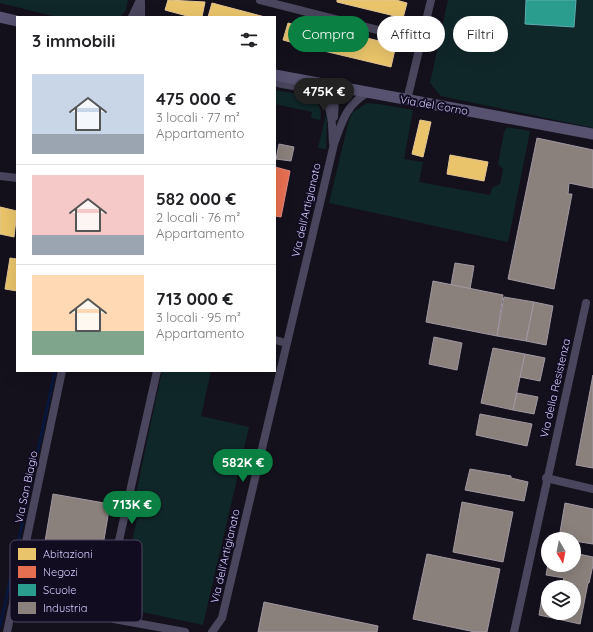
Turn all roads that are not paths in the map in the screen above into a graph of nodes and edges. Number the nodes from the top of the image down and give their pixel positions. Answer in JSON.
{"nodes":[{"id":1,"x":141,"y":0,"type":"edge"},
{"id":2,"x":260,"y":0,"type":"edge"},
{"id":3,"x":431,"y":0,"type":"edge"},
{"id":4,"x":0,"y":16,"type":"edge"},
{"id":5,"x":133,"y":16,"type":"edge"},
{"id":6,"x":141,"y":16,"type":"edge"},
{"id":7,"x":427,"y":16,"type":"edge"},
{"id":8,"x":16,"y":21,"type":"edge"},
{"id":9,"x":377,"y":30,"type":"edge"},
{"id":10,"x":418,"y":52,"type":"edge"},
{"id":11,"x":276,"y":75,"type":"edge"},
{"id":12,"x":276,"y":81,"type":"edge"},
{"id":13,"x":343,"y":88,"type":"junction"},
{"id":14,"x":367,"y":93,"type":"junction"},
{"id":15,"x":407,"y":100,"type":"junction"},
{"id":16,"x":593,"y":134,"type":"edge"},
{"id":17,"x":334,"y":144,"type":"junction"},
{"id":18,"x":0,"y":176,"type":"edge"},
{"id":19,"x":16,"y":178,"type":"edge"},
{"id":20,"x":586,"y":303,"type":"dead end"},
{"id":21,"x":276,"y":340,"type":"edge"},
{"id":22,"x":286,"y":343,"type":"junction"},
{"id":23,"x":62,"y":372,"type":"edge"},
{"id":24,"x":157,"y":372,"type":"edge"},
{"id":25,"x":546,"y":478,"type":"junction"},
{"id":26,"x":593,"y":489,"type":"edge"},
{"id":27,"x":26,"y":540,"type":"edge"},
{"id":28,"x":119,"y":540,"type":"edge"},
{"id":29,"x":10,"y":618,"type":"edge"},
{"id":30,"x":134,"y":622,"type":"edge"},
{"id":31,"x":7,"y":632,"type":"edge"},
{"id":32,"x":185,"y":632,"type":"edge"},
{"id":33,"x":212,"y":632,"type":"edge"},
{"id":34,"x":514,"y":632,"type":"edge"}],
"edges":[{"from":1,"to":5,"type":"street"},
{"from":1,"to":6,"type":"street"},
{"from":2,"to":9,"type":"street"},
{"from":3,"to":7,"type":"street"},
{"from":4,"to":8,"type":"street"},
{"from":10,"to":15,"type":"street"},
{"from":11,"to":13,"type":"street","name":"Via del Corno"},
{"from":12,"to":17,"type":"street"},
{"from":13,"to":14,"type":"street","name":"Via del Corno"},
{"from":13,"to":17,"type":"street"},
{"from":14,"to":15,"type":"street","name":"Via del Corno"},
{"from":14,"to":17,"type":"street","name":"Via dell'Artigianato"},
{"from":15,"to":16,"type":"street","name":"Via del Corno"},
{"from":17,"to":22,"type":"street","name":"Via dell'Artigianato"},
{"from":18,"to":19,"type":"street"},
{"from":20,"to":25,"type":"street","name":"Via della Resistenza"},
{"from":21,"to":22,"type":"street"},
{"from":22,"to":33,"type":"street","name":"Via dell'Artigianato"},
{"from":23,"to":27,"type":"street","name":"Via San Biagio"},
{"from":24,"to":28,"type":"street"},
{"from":25,"to":26,"type":"street"},
{"from":25,"to":34,"type":"street","name":"Via della Resistenza"},
{"from":29,"to":31,"type":"street","name":"Via San Biagio"},
{"from":30,"to":32,"type":"street"}]}
